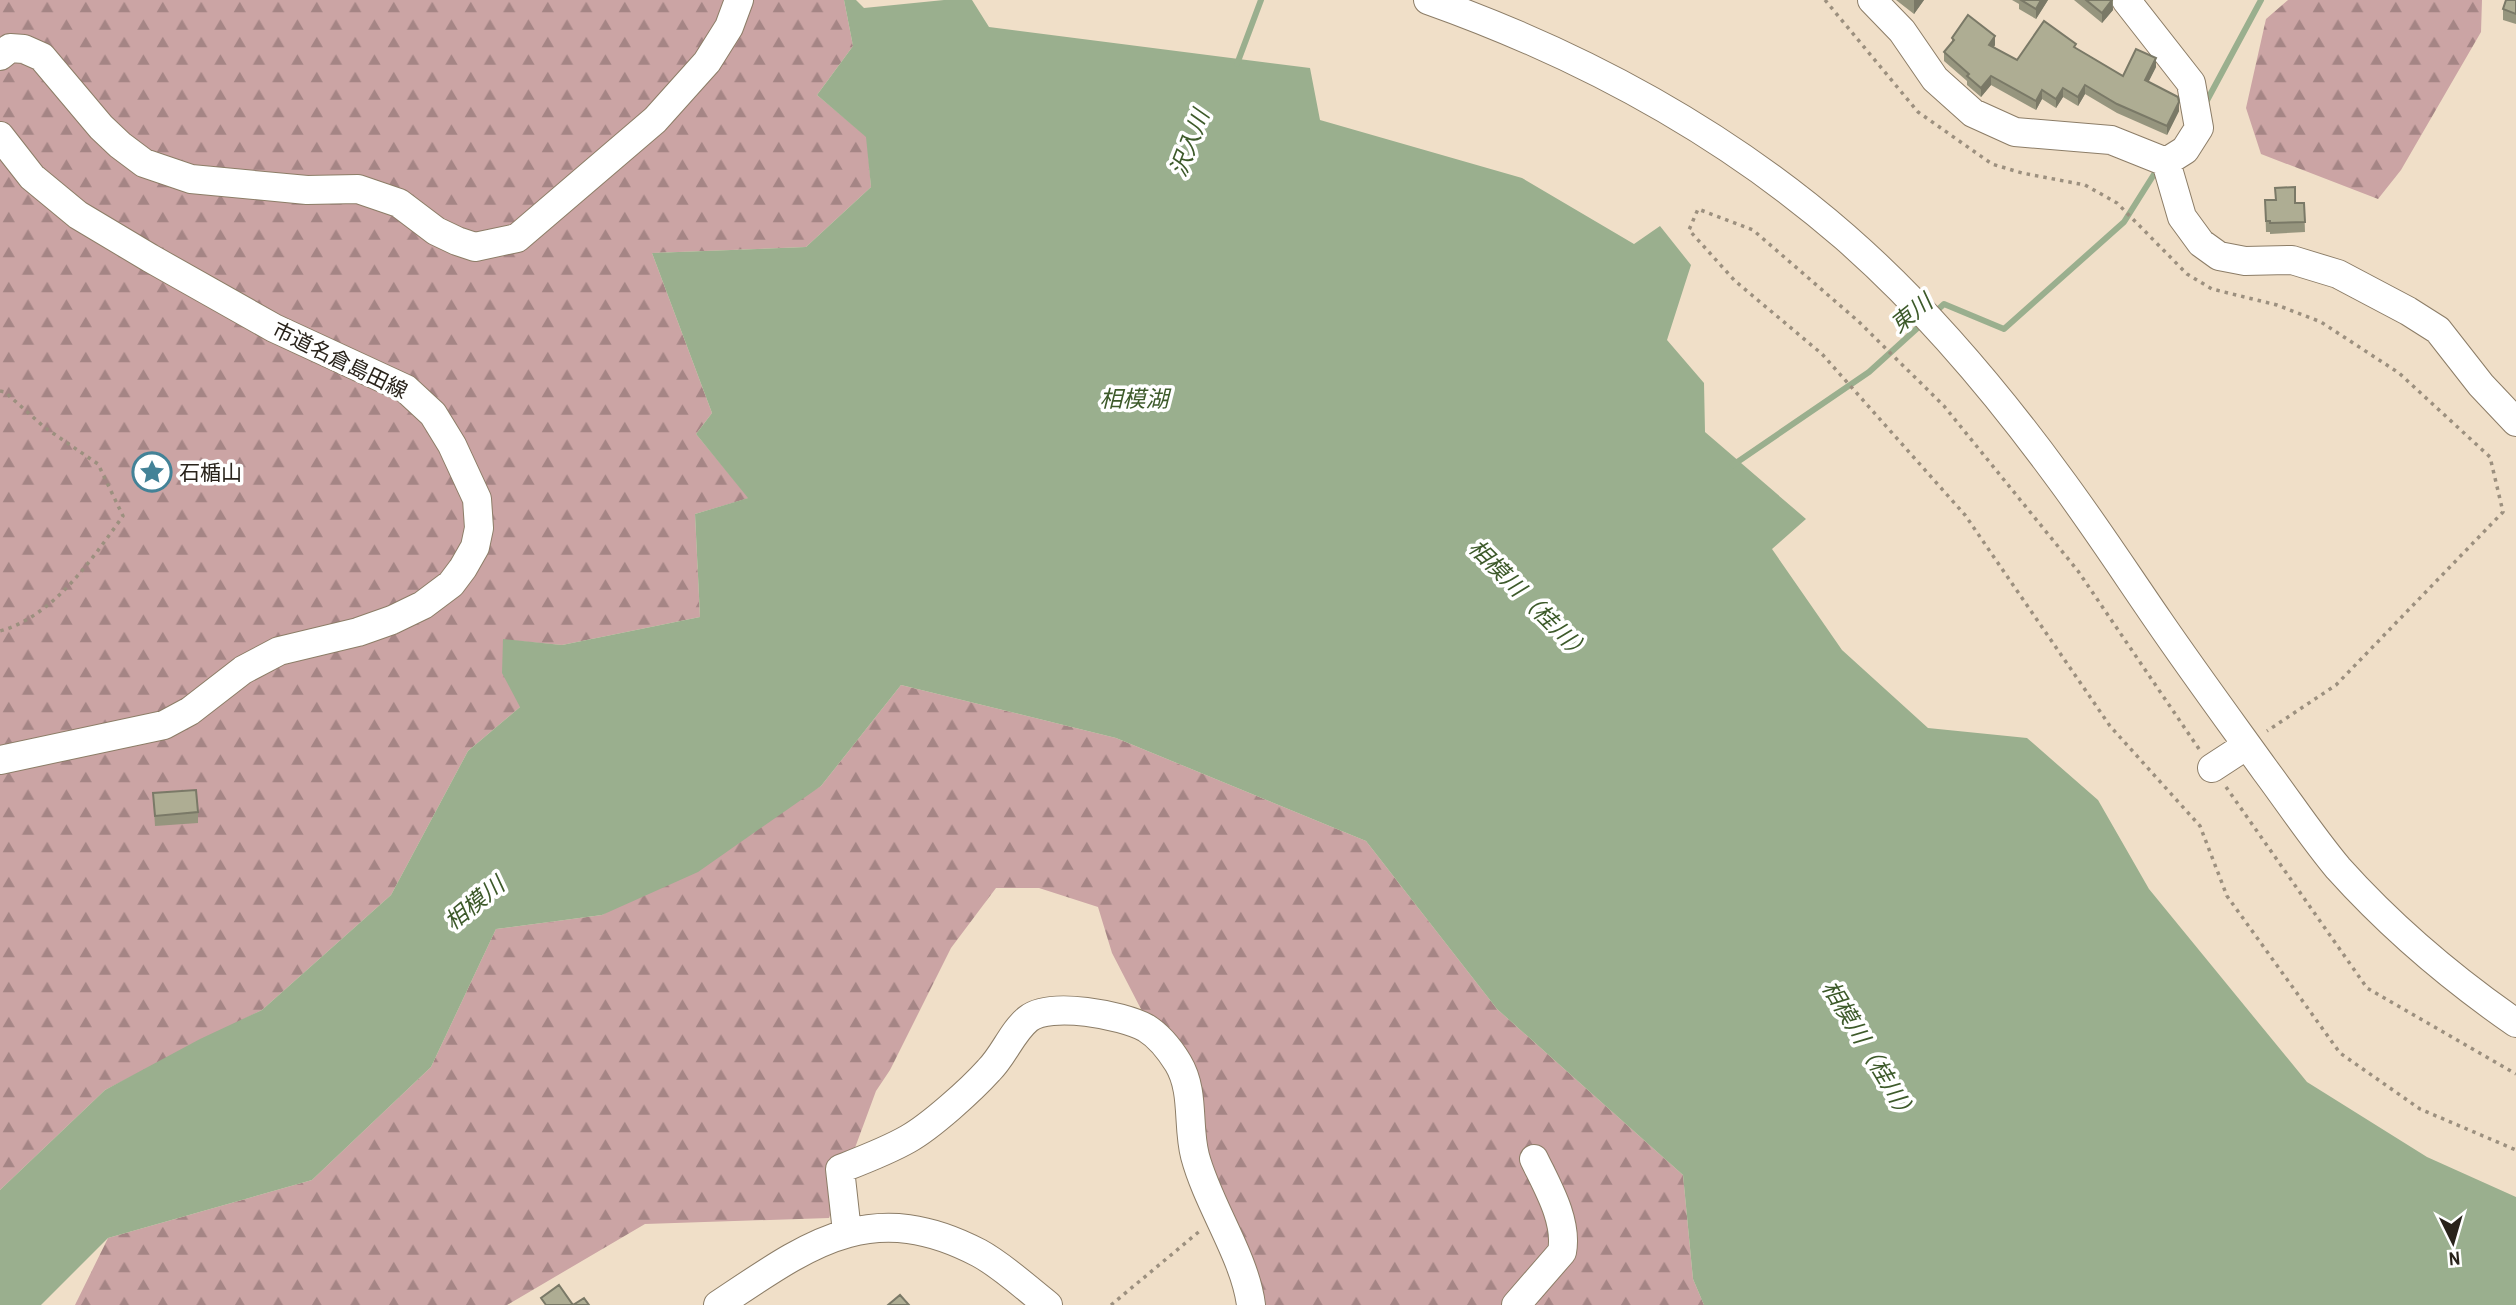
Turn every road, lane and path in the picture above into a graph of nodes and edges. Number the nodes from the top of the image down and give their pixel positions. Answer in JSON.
{"nodes":[{"id":1,"x":739,"y":0,"type":"edge"},
{"id":2,"x":1428,"y":0,"type":"edge"},
{"id":3,"x":1825,"y":0,"type":"edge"},
{"id":4,"x":1872,"y":0,"type":"edge"},
{"id":5,"x":2126,"y":0,"type":"edge"},
{"id":6,"x":0,"y":56,"type":"edge"},
{"id":7,"x":0,"y":135,"type":"edge"},
{"id":8,"x":2166,"y":162,"type":"junction"},
{"id":9,"x":0,"y":391,"type":"edge"},
{"id":10,"x":2516,"y":422,"type":"edge"},
{"id":11,"x":0,"y":631,"type":"edge"},
{"id":12,"x":2265,"y":732,"type":"tunnel mouth"},
{"id":13,"x":0,"y":760,"type":"edge"},
{"id":14,"x":2516,"y":1023,"type":"edge"},
{"id":15,"x":2516,"y":1074,"type":"edge"},
{"id":16,"x":2516,"y":1150,"type":"edge"},
{"id":17,"x":1534,"y":1159,"type":"dead end"},
{"id":18,"x":1218,"y":1219,"type":"junction"},
{"id":19,"x":847,"y":1232,"type":"junction"},
{"id":20,"x":718,"y":1305,"type":"edge"},
{"id":21,"x":1048,"y":1305,"type":"edge"},
{"id":22,"x":1111,"y":1305,"type":"edge"},
{"id":23,"x":1251,"y":1305,"type":"edge"},
{"id":24,"x":1516,"y":1305,"type":"edge"}],
"edges":[{"from":1,"to":6,"type":"street"},
{"from":2,"to":14,"type":"street"},
{"from":3,"to":12,"type":"path"},
{"from":4,"to":8,"type":"street"},
{"from":5,"to":8,"type":"street"},
{"from":7,"to":13,"type":"street","name":"市道名倉島田線"},
{"from":8,"to":10,"type":"street"},
{"from":9,"to":11,"type":"path"},
{"from":15,"to":16,"type":"path"},
{"from":17,"to":24,"type":"street"},
{"from":18,"to":19,"type":"street"},
{"from":18,"to":22,"type":"path"},
{"from":18,"to":23,"type":"street"},
{"from":19,"to":20,"type":"street"},
{"from":19,"to":21,"type":"street"}]}
